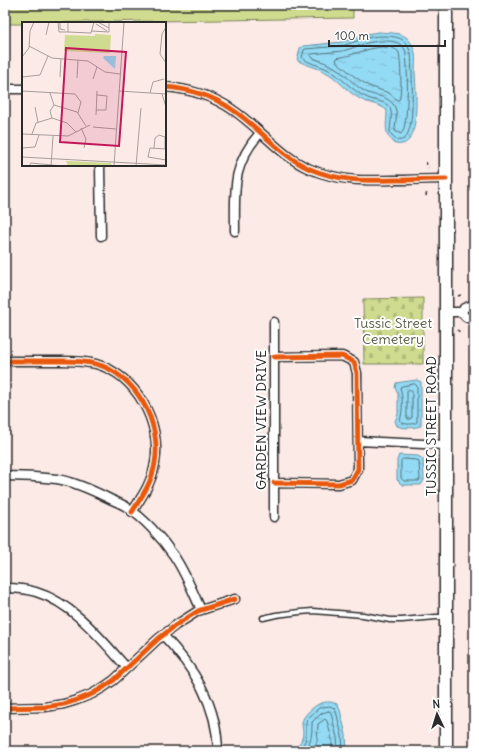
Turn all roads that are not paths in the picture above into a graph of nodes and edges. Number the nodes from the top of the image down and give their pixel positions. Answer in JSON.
{"nodes":[{"id":1,"x":446,"y":5,"type":"edge"},
{"id":2,"x":166,"y":87,"type":"edge"},
{"id":3,"x":5,"y":89,"type":"edge"},
{"id":4,"x":22,"y":89,"type":"edge"},
{"id":5,"x":260,"y":133,"type":"junction"},
{"id":6,"x":100,"y":166,"type":"edge"},
{"id":7,"x":446,"y":179,"type":"junction"},
{"id":8,"x":235,"y":231,"type":"dead end"},
{"id":9,"x":101,"y":236,"type":"dead end"},
{"id":10,"x":474,"y":306,"type":"edge"},
{"id":11,"x":446,"y":312,"type":"junction"},
{"id":12,"x":462,"y":312,"type":"junction"},
{"id":13,"x":474,"y":319,"type":"edge"},
{"id":14,"x":274,"y":322,"type":"dead end"},
{"id":15,"x":274,"y":357,"type":"junction"},
{"id":16,"x":5,"y":362,"type":"edge"},
{"id":17,"x":358,"y":440,"type":"junction"},
{"id":18,"x":446,"y":445,"type":"junction"},
{"id":19,"x":5,"y":476,"type":"edge"},
{"id":20,"x":274,"y":482,"type":"junction"},
{"id":21,"x":132,"y":512,"type":"junction"},
{"id":22,"x":274,"y":517,"type":"dead end"},
{"id":23,"x":5,"y":588,"type":"edge"},
{"id":24,"x":235,"y":599,"type":"dead end"},
{"id":25,"x":201,"y":610,"type":"junction"},
{"id":26,"x":446,"y":617,"type":"junction"},
{"id":27,"x":263,"y":618,"type":"dead end"},
{"id":28,"x":163,"y":635,"type":"junction"},
{"id":29,"x":127,"y":668,"type":"junction"},
{"id":30,"x":5,"y":708,"type":"edge"},
{"id":31,"x":218,"y":751,"type":"edge"},
{"id":32,"x":446,"y":751,"type":"edge"}],
"edges":[{"from":1,"to":7,"type":"main road","name":"TUSSIC STREET ROAD"},
{"from":2,"to":5,"type":"street"},
{"from":3,"to":4,"type":"street"},
{"from":5,"to":7,"type":"street"},
{"from":5,"to":8,"type":"street"},
{"from":6,"to":9,"type":"street"},
{"from":7,"to":11,"type":"main road","name":"TUSSIC STREET ROAD"},
{"from":10,"to":12,"type":"street"},
{"from":11,"to":12,"type":"street"},
{"from":11,"to":18,"type":"main road","name":"TUSSIC STREET ROAD"},
{"from":12,"to":13,"type":"street"},
{"from":14,"to":15,"type":"street","name":"GARDEN VIEW DRIVE"},
{"from":15,"to":17,"type":"street"},
{"from":15,"to":20,"type":"street","name":"GARDEN VIEW DRIVE"},
{"from":16,"to":21,"type":"street"},
{"from":17,"to":18,"type":"street"},
{"from":17,"to":20,"type":"street"},
{"from":18,"to":26,"type":"main road","name":"TUSSIC STREET ROAD"},
{"from":19,"to":21,"type":"street"},
{"from":20,"to":22,"type":"street","name":"GARDEN VIEW DRIVE"},
{"from":21,"to":25,"type":"street"},
{"from":23,"to":29,"type":"street"},
{"from":24,"to":25,"type":"street"},
{"from":25,"to":28,"type":"street"},
{"from":26,"to":27,"type":"lane"},
{"from":26,"to":32,"type":"main road","name":"TUSSIC STREET ROAD"},
{"from":28,"to":29,"type":"street"},
{"from":28,"to":31,"type":"street"},
{"from":29,"to":30,"type":"street"}]}
